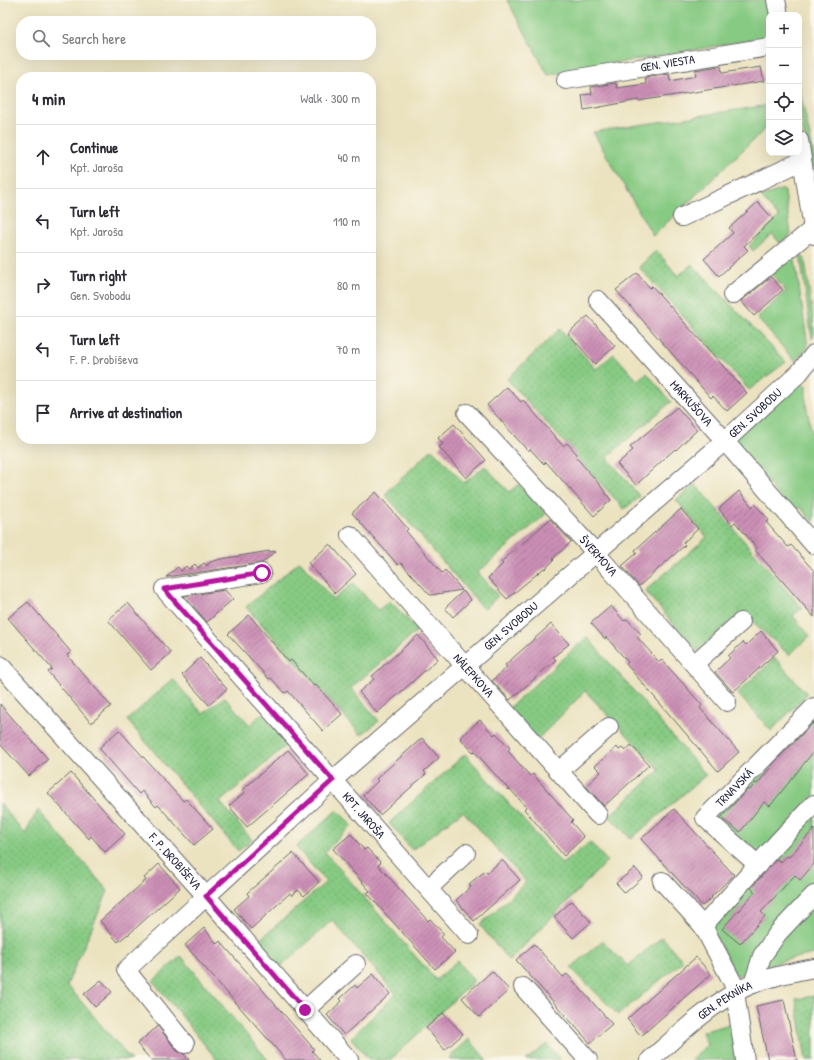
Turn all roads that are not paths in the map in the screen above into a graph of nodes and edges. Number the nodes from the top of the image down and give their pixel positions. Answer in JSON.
{"nodes":[{"id":1,"x":776,"y":0,"type":"edge"},
{"id":2,"x":778,"y":12,"type":"edge"},
{"id":3,"x":766,"y":47,"type":"edge"},
{"id":4,"x":566,"y":80,"type":"dead end"},
{"id":5,"x":801,"y":156,"type":"edge"},
{"id":6,"x":802,"y":161,"type":"junction"},
{"id":7,"x":682,"y":217,"type":"dead end"},
{"id":8,"x":814,"y":231,"type":"edge"},
{"id":9,"x":732,"y":295,"type":"dead end"},
{"id":10,"x":598,"y":300,"type":"dead end"},
{"id":11,"x":814,"y":354,"type":"edge"},
{"id":12,"x":806,"y":375,"type":"edge"},
{"id":13,"x":467,"y":412,"type":"dead end"},
{"id":14,"x":725,"y":441,"type":"junction"},
{"id":15,"x":350,"y":535,"type":"dead end"},
{"id":16,"x":814,"y":545,"type":"edge"},
{"id":17,"x":595,"y":552,"type":"junction"},
{"id":18,"x":262,"y":573,"type":"dead end"},
{"id":19,"x":741,"y":622,"type":"dead end"},
{"id":20,"x":694,"y":664,"type":"junction"},
{"id":21,"x":0,"y":665,"type":"edge"},
{"id":22,"x":464,"y":665,"type":"junction"},
{"id":23,"x":727,"y":702,"type":"dead end"},
{"id":24,"x":814,"y":706,"type":"edge"},
{"id":25,"x":609,"y":727,"type":"dead end"},
{"id":26,"x":559,"y":771,"type":"junction"},
{"id":27,"x":333,"y":780,"type":"junction"},
{"id":28,"x":814,"y":804,"type":"edge"},
{"id":29,"x":598,"y":815,"type":"dead end"},
{"id":30,"x":466,"y":853,"type":"dead end"},
{"id":31,"x":758,"y":865,"type":"junction"},
{"id":32,"x":662,"y":881,"type":"dead end"},
{"id":33,"x":429,"y":888,"type":"junction"},
{"id":34,"x":814,"y":895,"type":"edge"},
{"id":35,"x":206,"y":896,"type":"junction"},
{"id":36,"x":703,"y":926,"type":"junction"},
{"id":37,"x":470,"y":935,"type":"dead end"},
{"id":38,"x":356,"y":964,"type":"dead end"},
{"id":39,"x":814,"y":968,"type":"edge"},
{"id":40,"x":753,"y":984,"type":"junction"},
{"id":41,"x":523,"y":987,"type":"dead end"},
{"id":42,"x":736,"y":992,"type":"junction"},
{"id":43,"x":305,"y":1010,"type":"junction"},
{"id":44,"x":185,"y":1044,"type":"dead end"},
{"id":45,"x":349,"y":1060,"type":"edge"},
{"id":46,"x":588,"y":1060,"type":"edge"},
{"id":47,"x":650,"y":1060,"type":"edge"},
{"id":48,"x":745,"y":1060,"type":"edge"}],
"edges":[{"from":1,"to":2,"type":"street"},
{"from":3,"to":4,"type":"street","name":"GEN. VIESTA"},
{"from":5,"to":6,"type":"street"},
{"from":6,"to":7,"type":"street"},
{"from":6,"to":8,"type":"street"},
{"from":8,"to":9,"type":"street"},
{"from":10,"to":14,"type":"street","name":"MARKUŠOVA"},
{"from":11,"to":12,"type":"street","name":"GEN. SVOBODU"},
{"from":12,"to":14,"type":"street","name":"GEN. SVOBODU"},
{"from":13,"to":17,"type":"street","name":"ŠVERMOVA"},
{"from":14,"to":16,"type":"street","name":"MARKUŠOVA"},
{"from":14,"to":17,"type":"street","name":"GEN. SVOBODU"},
{"from":15,"to":22,"type":"street","name":"NÁLEPKOVA"},
{"from":17,"to":20,"type":"street","name":"ŠVERMOVA"},
{"from":17,"to":22,"type":"street","name":"GEN. SVOBODU"},
{"from":18,"to":27,"type":"street","name":"KPT. JAROŠA"},
{"from":19,"to":20,"type":"street"},
{"from":20,"to":23,"type":"street","name":"ŠVERMOVA"},
{"from":21,"to":35,"type":"street","name":"F. P. DROBIŠEVA"},
{"from":22,"to":26,"type":"street","name":"NÁLEPKOVA"},
{"from":22,"to":27,"type":"street","name":"GEN. SVOBODU"},
{"from":24,"to":31,"type":"street","name":"TRNAVSKÁ"},
{"from":25,"to":26,"type":"street"},
{"from":26,"to":29,"type":"street","name":"NÁLEPKOVA"},
{"from":27,"to":33,"type":"street","name":"KPT. JAROŠA"},
{"from":27,"to":35,"type":"street","name":"GEN. SVOBODU"},
{"from":28,"to":31,"type":"street"},
{"from":30,"to":33,"type":"street"},
{"from":31,"to":36,"type":"street"},
{"from":32,"to":36,"type":"street"},
{"from":33,"to":37,"type":"street","name":"KPT. JAROŠA"},
{"from":34,"to":40,"type":"street"},
{"from":35,"to":43,"type":"street","name":"F. P. DROBIŠEVA"},
{"from":35,"to":44,"type":"street","name":"GEN. SVOBODU"},
{"from":36,"to":42,"type":"street"},
{"from":38,"to":43,"type":"street"},
{"from":39,"to":40,"type":"street","name":"GEN. PEKNÍKA"},
{"from":40,"to":42,"type":"street","name":"GEN. PEKNÍKA"},
{"from":41,"to":46,"type":"street"},
{"from":42,"to":47,"type":"street","name":"GEN. PEKNÍKA"},
{"from":42,"to":48,"type":"street"},
{"from":43,"to":45,"type":"street","name":"F. P. DROBIŠEVA"}]}
